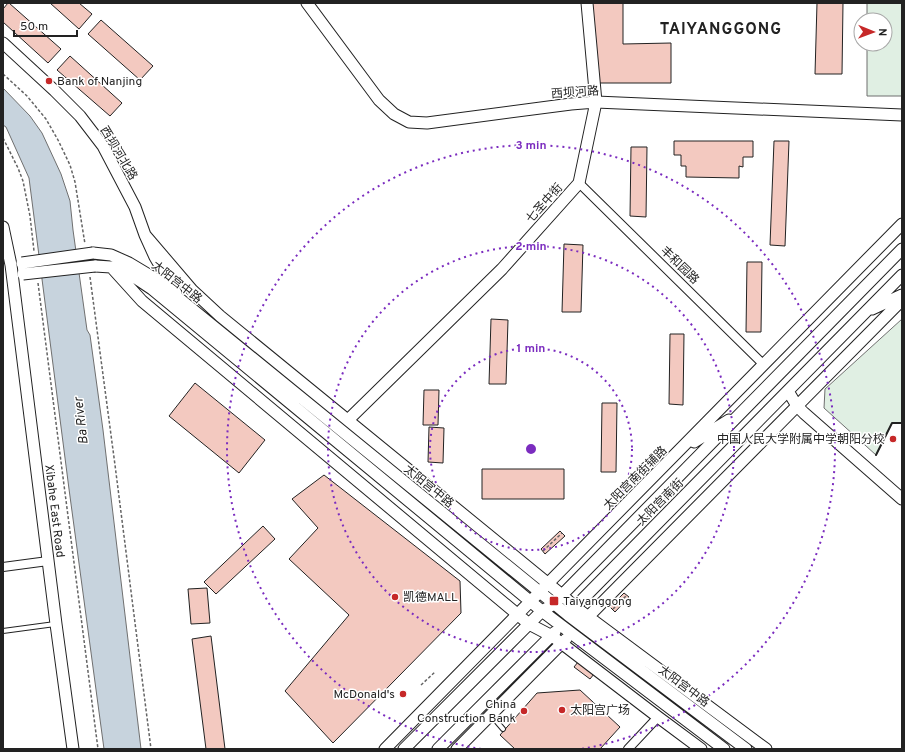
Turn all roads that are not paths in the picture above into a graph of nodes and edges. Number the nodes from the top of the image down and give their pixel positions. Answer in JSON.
{"nodes":[{"id":1,"x":307,"y":3,"type":"edge"},
{"id":2,"x":587,"y":3,"type":"edge"},
{"id":3,"x":3,"y":43,"type":"edge"},
{"id":4,"x":596,"y":102,"type":"junction"},
{"id":5,"x":902,"y":115,"type":"edge"},
{"id":6,"x":579,"y":183,"type":"junction"},
{"id":7,"x":902,"y":224,"type":"edge"},
{"id":8,"x":3,"y":227,"type":"edge"},
{"id":9,"x":145,"y":235,"type":"junction"},
{"id":10,"x":902,"y":249,"type":"edge"},
{"id":11,"x":111,"y":267,"type":"junction"},
{"id":12,"x":17,"y":269,"type":"junction"},
{"id":13,"x":902,"y":275,"type":"edge"},
{"id":14,"x":902,"y":295,"type":"edge"},
{"id":15,"x":180,"y":300,"type":"junction"},
{"id":16,"x":902,"y":300,"type":"edge"},
{"id":17,"x":866,"y":312,"type":"junction"},
{"id":18,"x":764,"y":364,"type":"junction"},
{"id":19,"x":788,"y":391,"type":"junction"},
{"id":20,"x":325,"y":401,"type":"junction"},
{"id":21,"x":797,"y":406,"type":"junction"},
{"id":22,"x":744,"y":410,"type":"junction"},
{"id":23,"x":348,"y":420,"type":"junction"},
{"id":24,"x":304,"y":436,"type":"junction"},
{"id":25,"x":360,"y":446,"type":"junction"},
{"id":26,"x":343,"y":447,"type":"junction"},
{"id":27,"x":678,"y":452,"type":"junction"},
{"id":28,"x":902,"y":499,"type":"edge"},
{"id":29,"x":414,"y":506,"type":"junction"},
{"id":30,"x":404,"y":519,"type":"junction"},
{"id":31,"x":48,"y":561,"type":"junction"},
{"id":32,"x":3,"y":567,"type":"edge"},
{"id":33,"x":548,"y":584,"type":"junction"},
{"id":34,"x":540,"y":592,"type":"junction"},
{"id":35,"x":562,"y":595,"type":"junction"},
{"id":36,"x":530,"y":602,"type":"junction"},
{"id":37,"x":554,"y":604,"type":"junction"},
{"id":38,"x":542,"y":611,"type":"junction"},
{"id":39,"x":571,"y":611,"type":"junction"},
{"id":40,"x":518,"y":614,"type":"junction"},
{"id":41,"x":584,"y":621,"type":"junction"},
{"id":42,"x":56,"y":624,"type":"junction"},
{"id":43,"x":529,"y":624,"type":"junction"},
{"id":44,"x":561,"y":626,"type":"junction"},
{"id":45,"x":3,"y":631,"type":"edge"},
{"id":46,"x":571,"y":634,"type":"junction"},
{"id":47,"x":552,"y":636,"type":"junction"},
{"id":48,"x":561,"y":644,"type":"junction"},
{"id":49,"x":490,"y":715,"type":"junction"},
{"id":50,"x":658,"y":717,"type":"junction"},
{"id":51,"x":737,"y":728,"type":"junction"},
{"id":52,"x":503,"y":729,"type":"dead end"},
{"id":53,"x":73,"y":749,"type":"edge"},
{"id":54,"x":385,"y":749,"type":"edge"},
{"id":55,"x":404,"y":749,"type":"edge"},
{"id":56,"x":438,"y":749,"type":"edge"},
{"id":57,"x":457,"y":749,"type":"edge"},
{"id":58,"x":628,"y":749,"type":"edge"},
{"id":59,"x":701,"y":749,"type":"edge"},
{"id":60,"x":724,"y":749,"type":"edge"},
{"id":61,"x":746,"y":749,"type":"edge"},
{"id":62,"x":754,"y":749,"type":"edge"},
{"id":63,"x":766,"y":749,"type":"edge"}],
"edges":[{"from":1,"to":4,"type":"street","name":"西坝河路"},
{"from":2,"to":4,"type":"street","name":"七圣中街"},
{"from":3,"to":9,"type":"street","name":"西坝河北路"},
{"from":4,"to":5,"type":"street","name":"西坝河路"},
{"from":4,"to":6,"type":"street","name":"七圣中街"},
{"from":6,"to":18,"type":"street","name":"丰和园路"},
{"from":6,"to":23,"type":"street","name":"七圣中街"},
{"from":7,"to":18,"type":"street","name":"太阳宫南街辅路"},
{"from":8,"to":12,"type":"street","name":"Xibahe East Road"},
{"from":9,"to":15,"type":"street","name":"西坝河北路"},
{"from":9,"to":20,"type":"street","name":"太阳宫中路"},
{"from":10,"to":22,"type":"street","name":"太阳宫南街"},
{"from":11,"to":12,"type":"street","name":"太阳宫中路","bridge":true},
{"from":11,"to":24,"type":"street"},
{"from":11,"to":26,"type":"street","name":"太阳宫中路"},
{"from":12,"to":15,"type":"street","name":"太阳宫中路","bridge":true},
{"from":12,"to":31,"type":"street","name":"Xibahe East Road"},
{"from":13,"to":17,"type":"street","name":"太阳宫南街"},
{"from":14,"to":17,"type":"street"},
{"from":15,"to":25,"type":"street","name":"太阳宫中路"},
{"from":16,"to":21,"type":"street"},
{"from":17,"to":19,"type":"street","name":"太阳宫南街"},
{"from":18,"to":27,"type":"street","name":"太阳宫南街辅路"},
{"from":19,"to":21,"type":"street"},
{"from":19,"to":39,"type":"street","name":"太阳宫南街"},
{"from":20,"to":23,"type":"street","name":"太阳宫中路"},
{"from":20,"to":25,"type":"street"},
{"from":21,"to":28,"type":"street"},
{"from":21,"to":41,"type":"street"},
{"from":22,"to":27,"type":"street"},
{"from":22,"to":35,"type":"street","name":"太阳宫南街"},
{"from":23,"to":33,"type":"street","name":"太阳宫中路"},
{"from":24,"to":26,"type":"street"},
{"from":24,"to":30,"type":"street"},
{"from":25,"to":34,"type":"street","name":"太阳宫中路"},
{"from":26,"to":29,"type":"street","name":"太阳宫中路"},
{"from":27,"to":33,"type":"street","name":"太阳宫南街辅路"},
{"from":29,"to":30,"type":"street"},
{"from":29,"to":36,"type":"street","name":"太阳宫中路"},
{"from":30,"to":40,"type":"street"},
{"from":31,"to":32,"type":"street"},
{"from":31,"to":42,"type":"street","name":"Xibahe East Road"},
{"from":33,"to":34,"type":"street","name":"太阳宫南街辅路"},
{"from":33,"to":35,"type":"street","name":"太阳宫中路"},
{"from":34,"to":36,"type":"street","name":"太阳宫南街辅路"},
{"from":34,"to":37,"type":"street","name":"太阳宫中路"},
{"from":35,"to":37,"type":"street","name":"太阳宫南街"},
{"from":35,"to":39,"type":"street","name":"太阳宫中路"},
{"from":36,"to":38,"type":"street","name":"太阳宫中路"},
{"from":36,"to":40,"type":"street","name":"太阳宫南街辅路"},
{"from":37,"to":38,"type":"street"},
{"from":37,"to":39,"type":"street","name":"太阳宫中路"},
{"from":38,"to":43,"type":"street"},
{"from":38,"to":44,"type":"street","name":"太阳宫中路"},
{"from":39,"to":41,"type":"street","name":"太阳宫中路"},
{"from":39,"to":44,"type":"street","name":"太阳宫南街"},
{"from":40,"to":43,"type":"street"},
{"from":40,"to":54,"type":"street","name":"太阳宫南街辅路"},
{"from":41,"to":46,"type":"street"},
{"from":41,"to":51,"type":"street","name":"太阳宫中路"},
{"from":41,"to":61,"type":"street","name":"太阳宫中路"},
{"from":42,"to":45,"type":"lane"},
{"from":42,"to":53,"type":"street","name":"Xibahe East Road"},
{"from":43,"to":47,"type":"street"},
{"from":43,"to":55,"type":"street"},
{"from":44,"to":46,"type":"street","name":"太阳宫中路"},
{"from":44,"to":47,"type":"street","name":"太阳宫南街"},
{"from":46,"to":48,"type":"street"},
{"from":46,"to":60,"type":"street","name":"太阳宫中路"},
{"from":47,"to":48,"type":"street"},
{"from":47,"to":56,"type":"street","name":"太阳宫南街"},
{"from":48,"to":49,"type":"street"},
{"from":48,"to":50,"type":"street"},
{"from":49,"to":52,"type":"lane"},
{"from":49,"to":57,"type":"street"},
{"from":50,"to":58,"type":"street"},
{"from":50,"to":59,"type":"street"},
{"from":51,"to":62,"type":"street"},
{"from":51,"to":63,"type":"street","name":"太阳宫中路"}]}
